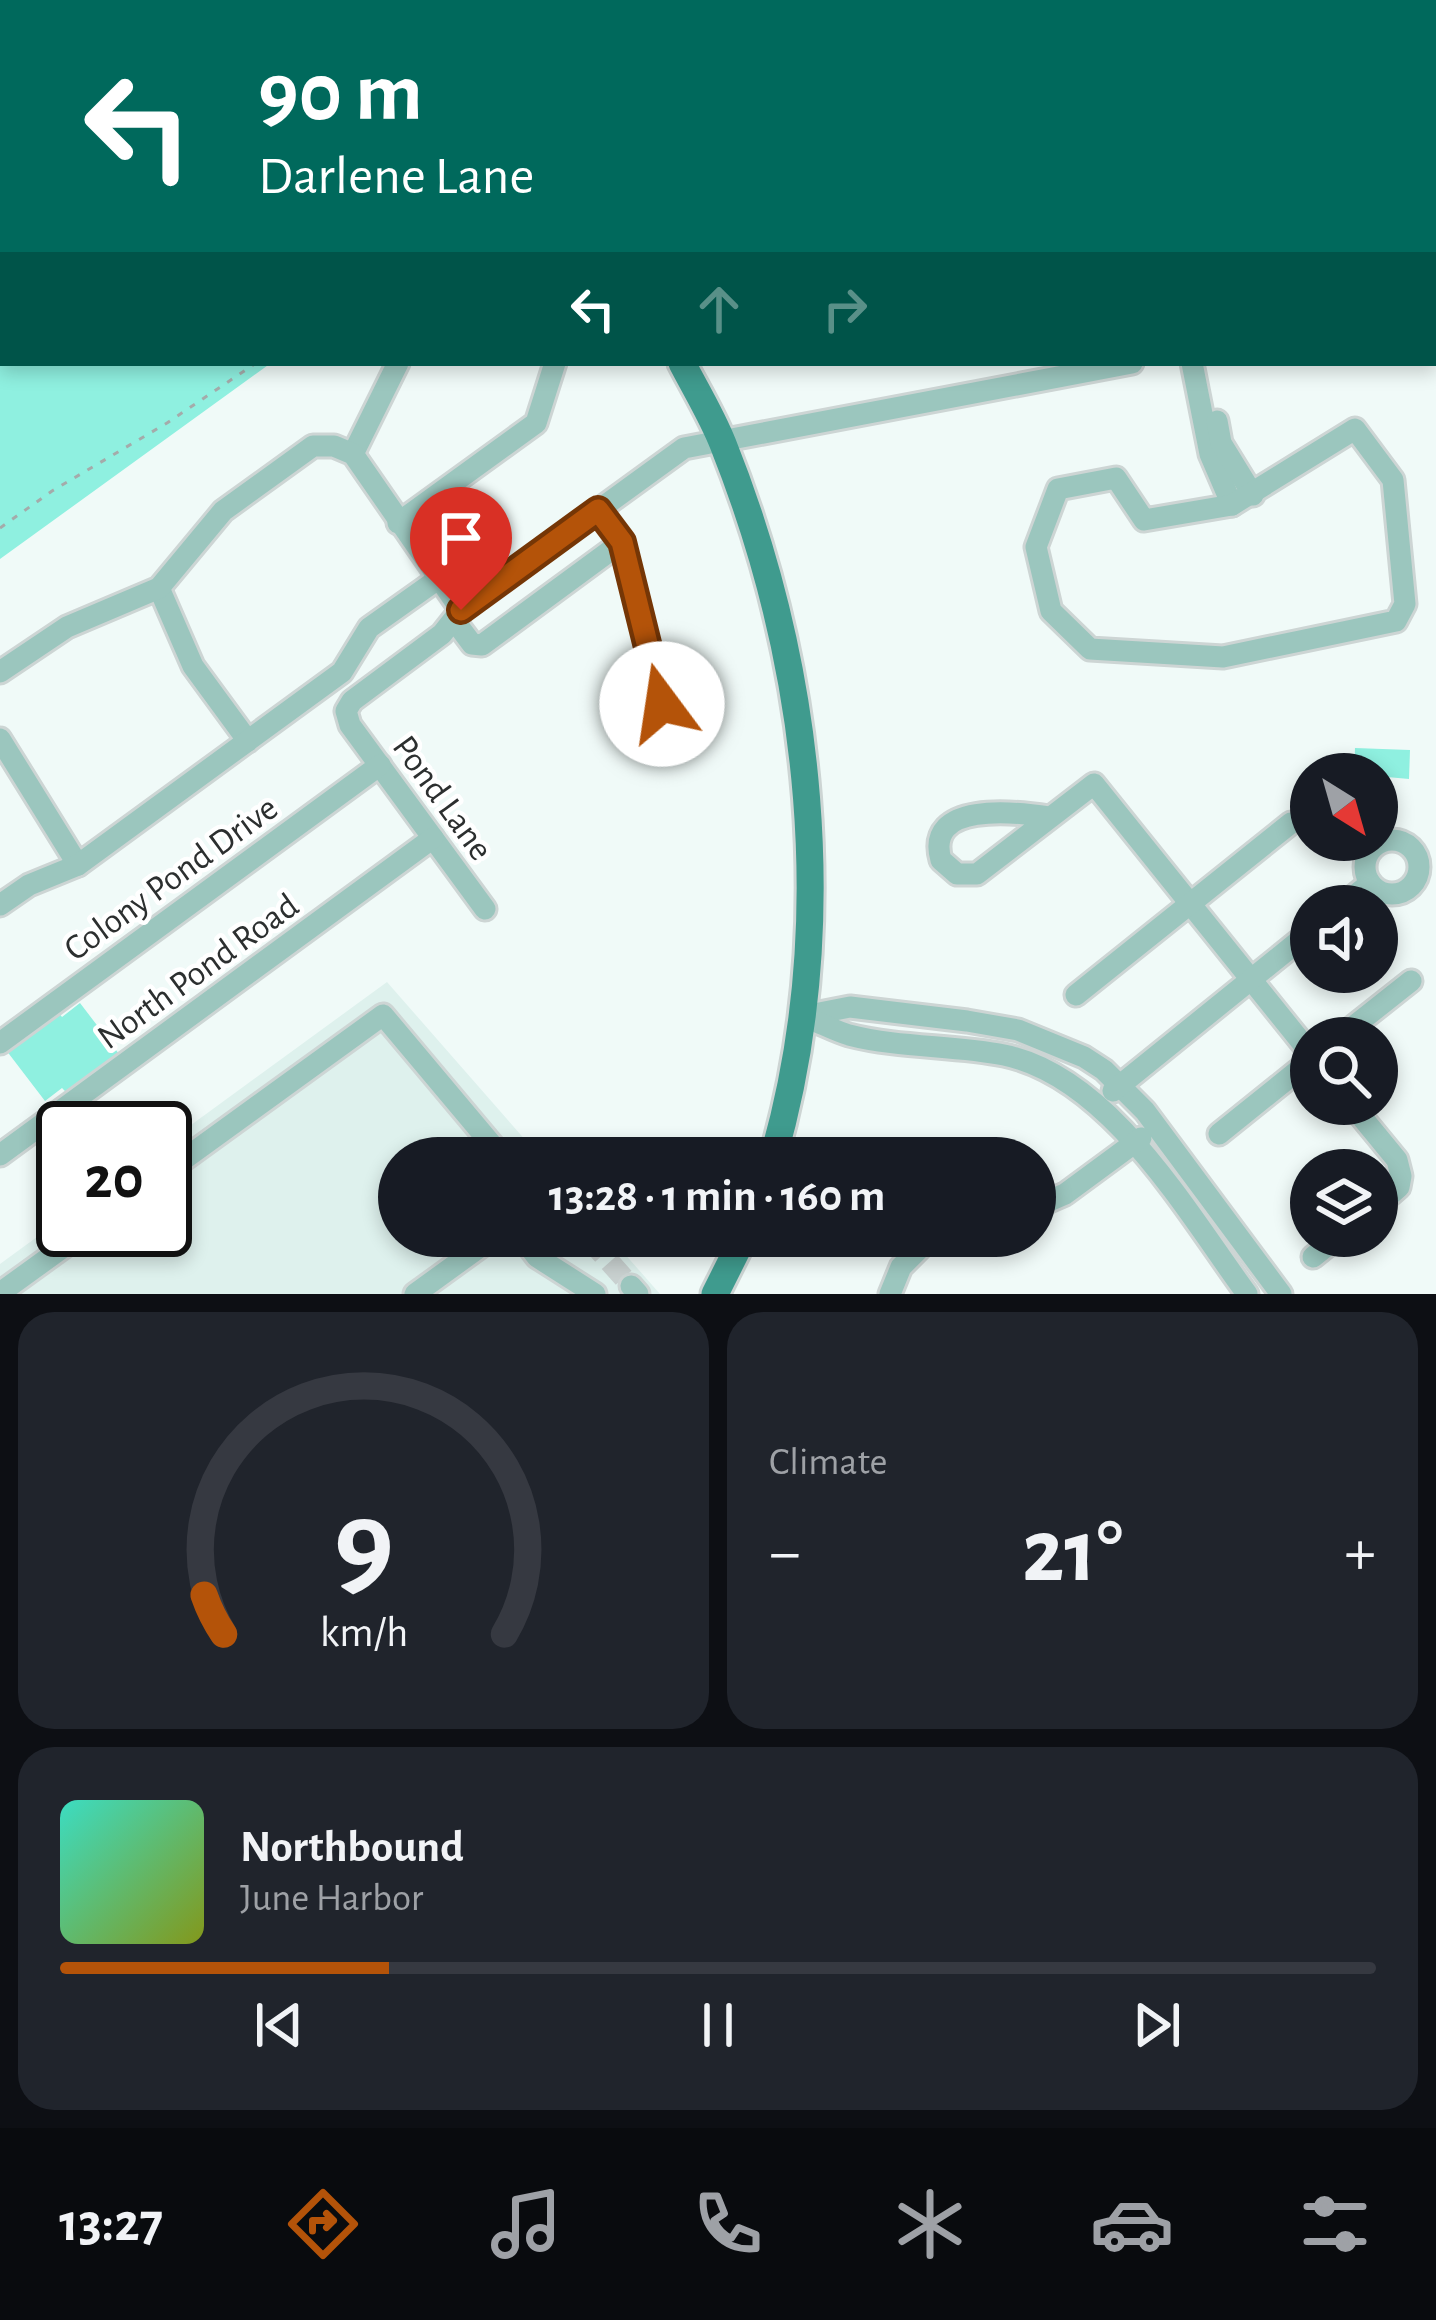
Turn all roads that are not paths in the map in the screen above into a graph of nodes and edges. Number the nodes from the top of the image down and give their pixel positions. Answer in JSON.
{"nodes":[{"id":1,"x":397,"y":366,"type":"edge"},
{"id":2,"x":553,"y":366,"type":"edge"},
{"id":3,"x":684,"y":366,"type":"edge"},
{"id":4,"x":1099,"y":366,"type":"edge"},
{"id":5,"x":1193,"y":366,"type":"edge"},
{"id":6,"x":1206,"y":366,"type":"edge"},
{"id":7,"x":1033,"y":372,"type":"edge"},
{"id":8,"x":722,"y":441,"type":"junction"},
{"id":9,"x":353,"y":454,"type":"junction"},
{"id":10,"x":1243,"y":500,"type":"junction"},
{"id":11,"x":598,"y":510,"type":"junction"},
{"id":12,"x":398,"y":523,"type":"junction"},
{"id":13,"x":622,"y":542,"type":"junction"},
{"id":14,"x":438,"y":579,"type":"junction"},
{"id":15,"x":159,"y":588,"type":"junction"},
{"id":16,"x":457,"y":615,"type":"junction"},
{"id":17,"x":0,"y":672,"type":"edge"},
{"id":18,"x":0,"y":740,"type":"edge"},
{"id":19,"x":248,"y":741,"type":"junction"},
{"id":20,"x":674,"y":749,"type":"dead end"},
{"id":21,"x":380,"y":765,"type":"junction"},
{"id":22,"x":1049,"y":817,"type":"junction"},
{"id":23,"x":1290,"y":824,"type":"edge"},
{"id":24,"x":433,"y":838,"type":"junction"},
{"id":25,"x":78,"y":866,"type":"junction"},
{"id":26,"x":1370,"y":883,"type":"dead end"},
{"id":27,"x":1368,"y":885,"type":"edge"},
{"id":28,"x":0,"y":904,"type":"edge"},
{"id":29,"x":1190,"y":904,"type":"junction"},
{"id":30,"x":485,"y":909,"type":"dead end"},
{"id":31,"x":1290,"y":948,"type":"edge"},
{"id":32,"x":1251,"y":979,"type":"junction"},
{"id":33,"x":1412,"y":981,"type":"dead end"},
{"id":34,"x":1076,"y":995,"type":"dead end"},
{"id":35,"x":804,"y":1016,"type":"junction"},
{"id":36,"x":1366,"y":1017,"type":"edge"},
{"id":37,"x":1290,"y":1030,"type":"edge"},
{"id":38,"x":0,"y":1043,"type":"edge"},
{"id":39,"x":1290,"y":1075,"type":"edge"},
{"id":40,"x":1120,"y":1085,"type":"junction"},
{"id":41,"x":1098,"y":1102,"type":"junction"},
{"id":42,"x":1368,"y":1125,"type":"edge"},
{"id":43,"x":1156,"y":1127,"type":"junction"},
{"id":44,"x":1219,"y":1134,"type":"dead end"},
{"id":45,"x":485,"y":1137,"type":"edge"},
{"id":46,"x":777,"y":1137,"type":"edge"},
{"id":47,"x":1134,"y":1143,"type":"junction"},
{"id":48,"x":1387,"y":1149,"type":"edge"},
{"id":49,"x":192,"y":1153,"type":"edge"},
{"id":50,"x":0,"y":1155,"type":"edge"},
{"id":51,"x":1056,"y":1198,"type":"edge"},
{"id":52,"x":59,"y":1257,"type":"edge"},
{"id":53,"x":466,"y":1257,"type":"edge"},
{"id":54,"x":537,"y":1257,"type":"edge"},
{"id":55,"x":734,"y":1257,"type":"edge"},
{"id":56,"x":911,"y":1257,"type":"edge"},
{"id":57,"x":29,"y":1285,"type":"edge"},
{"id":58,"x":0,"y":1293,"type":"edge"},
{"id":59,"x":415,"y":1294,"type":"edge"},
{"id":60,"x":595,"y":1294,"type":"edge"},
{"id":61,"x":715,"y":1294,"type":"edge"},
{"id":62,"x":890,"y":1294,"type":"edge"},
{"id":63,"x":1247,"y":1294,"type":"edge"},
{"id":64,"x":1281,"y":1294,"type":"edge"}],
"edges":[{"from":1,"to":9,"type":"street"},
{"from":2,"to":12,"type":"street"},
{"from":3,"to":8,"type":"main road"},
{"from":4,"to":7,"type":"street"},
{"from":5,"to":10,"type":"street"},
{"from":6,"to":10,"type":"street"},
{"from":7,"to":8,"type":"street"},
{"from":8,"to":11,"type":"street"},
{"from":8,"to":35,"type":"main road"},
{"from":9,"to":12,"type":"street"},
{"from":9,"to":15,"type":"street"},
{"from":10,"to":10,"type":"street"},
{"from":11,"to":13,"type":"street"},
{"from":11,"to":16,"type":"street"},
{"from":12,"to":14,"type":"street"},
{"from":13,"to":16,"type":"street"},
{"from":13,"to":20,"type":"street"},
{"from":14,"to":16,"type":"street"},
{"from":14,"to":19,"type":"street"},
{"from":15,"to":17,"type":"street"},
{"from":15,"to":19,"type":"street"},
{"from":16,"to":21,"type":"street","name":"Pond Lane"},
{"from":18,"to":25,"type":"street"},
{"from":19,"to":25,"type":"street"},
{"from":21,"to":24,"type":"street","name":"Pond Lane"},
{"from":21,"to":38,"type":"street","name":"Colony Pond Drive"},
{"from":22,"to":22,"type":"street"},
{"from":22,"to":29,"type":"street"},
{"from":23,"to":29,"type":"street"},
{"from":24,"to":30,"type":"street","name":"Pond Lane"},
{"from":24,"to":50,"type":"street","name":"North Pond Road"},
{"from":25,"to":28,"type":"street"},
{"from":26,"to":27,"type":"street"},
{"from":29,"to":32,"type":"street"},
{"from":29,"to":34,"type":"street"},
{"from":31,"to":32,"type":"street"},
{"from":32,"to":37,"type":"street"},
{"from":32,"to":40,"type":"street"},
{"from":33,"to":36,"type":"street"},
{"from":35,"to":40,"type":"street"},
{"from":35,"to":41,"type":"street"},
{"from":35,"to":46,"type":"main road"},
{"from":39,"to":44,"type":"street"},
{"from":40,"to":41,"type":"street"},
{"from":40,"to":43,"type":"street"},
{"from":41,"to":47,"type":"street"},
{"from":42,"to":48,"type":"street"},
{"from":43,"to":47,"type":"street"},
{"from":43,"to":64,"type":"street"},
{"from":45,"to":49,"type":"street"},
{"from":47,"to":51,"type":"street"},
{"from":47,"to":63,"type":"street"},
{"from":52,"to":57,"type":"street"},
{"from":53,"to":59,"type":"street"},
{"from":54,"to":60,"type":"street"},
{"from":55,"to":61,"type":"main road"},
{"from":56,"to":62,"type":"street"},
{"from":57,"to":58,"type":"street"}]}
